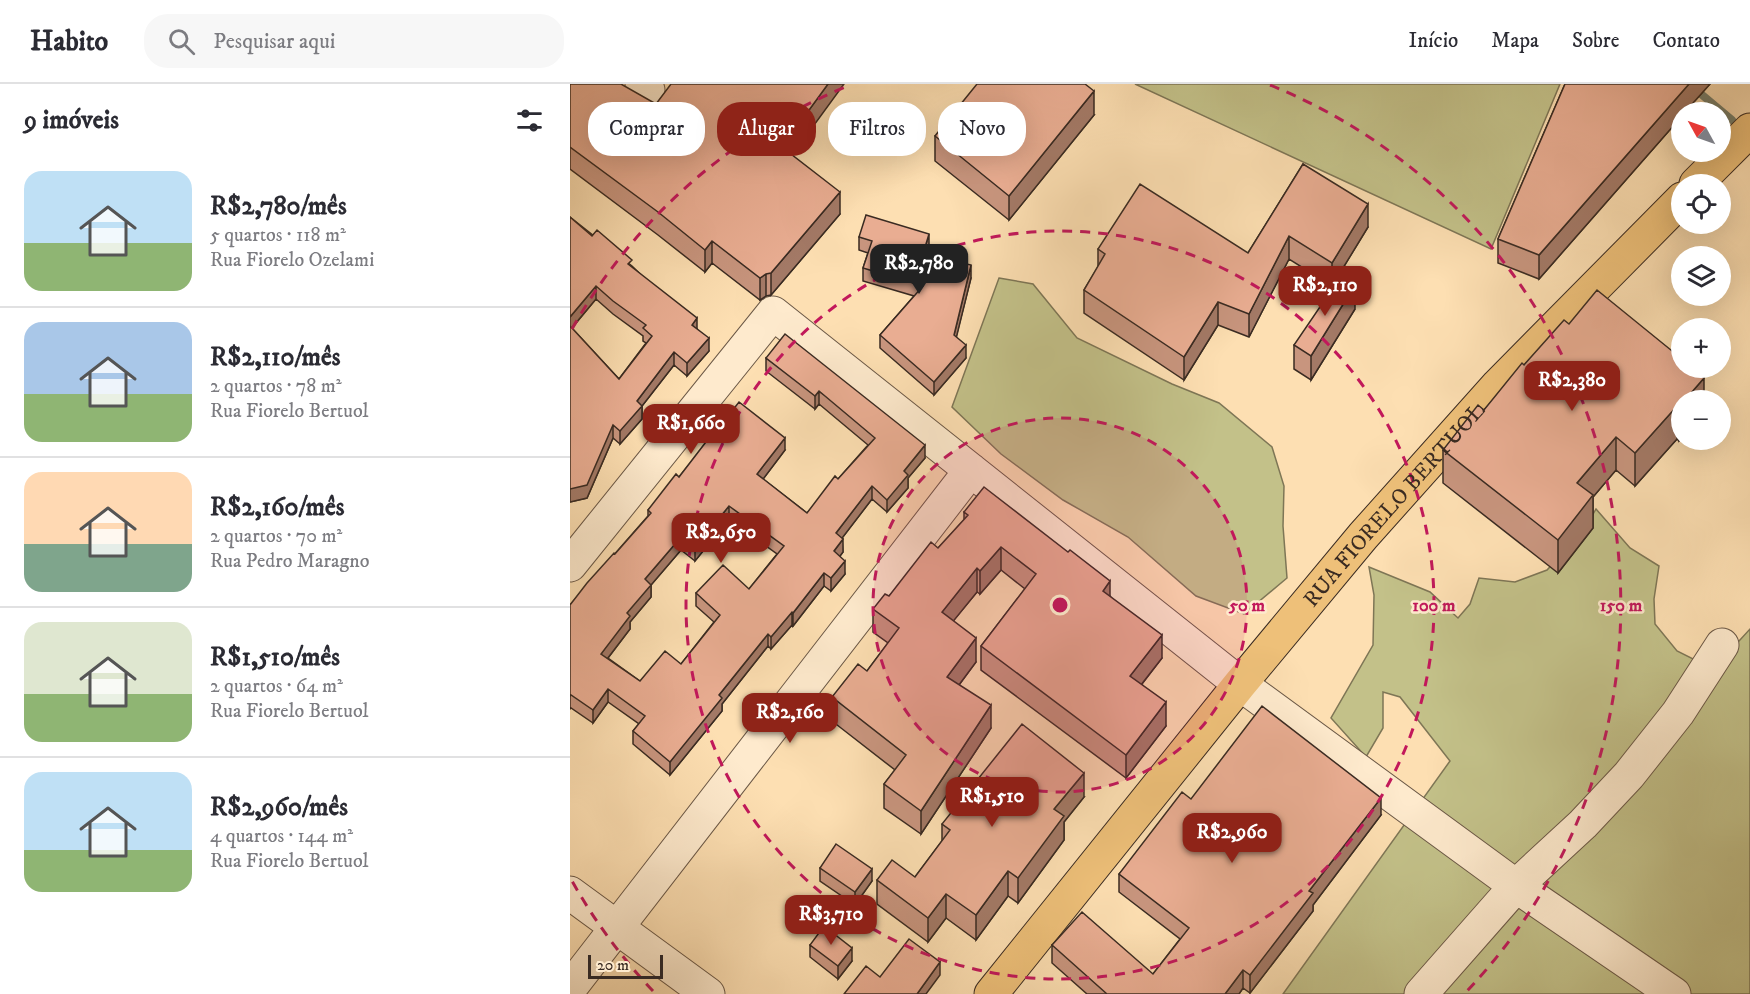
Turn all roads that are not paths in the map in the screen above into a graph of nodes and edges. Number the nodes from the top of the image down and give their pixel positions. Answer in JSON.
{"nodes":[{"id":1,"x":1750,"y":130,"type":"edge"},
{"id":2,"x":1706,"y":174,"type":"edge"},
{"id":3,"x":1671,"y":210,"type":"edge"},
{"id":4,"x":971,"y":470,"type":"junction"},
{"id":5,"x":570,"y":565,"type":"edge"},
{"id":6,"x":1722,"y":645,"type":"dead end"},
{"id":7,"x":1240,"y":684,"type":"junction"},
{"id":8,"x":1516,"y":886,"type":"junction"},
{"id":9,"x":570,"y":893,"type":"edge"},
{"id":10,"x":616,"y":927,"type":"junction"},
{"id":11,"x":570,"y":988,"type":"edge"},
{"id":12,"x":708,"y":994,"type":"edge"},
{"id":13,"x":990,"y":994,"type":"edge"},
{"id":14,"x":1421,"y":994,"type":"edge"},
{"id":15,"x":1674,"y":994,"type":"edge"}],
"edges":[{"from":1,"to":2,"type":"main road"},
{"from":3,"to":7,"type":"main road","name":"RUA FIORELO BERTUOL"},
{"from":4,"to":5,"type":"street"},
{"from":4,"to":7,"type":"street"},
{"from":4,"to":10,"type":"street"},
{"from":6,"to":8,"type":"street"},
{"from":7,"to":8,"type":"street"},
{"from":7,"to":13,"type":"main road","name":"RUA FIORELO BERTUOL"},
{"from":8,"to":14,"type":"street"},
{"from":8,"to":15,"type":"street"},
{"from":9,"to":10,"type":"street"},
{"from":10,"to":11,"type":"street"},
{"from":10,"to":12,"type":"street"}]}
